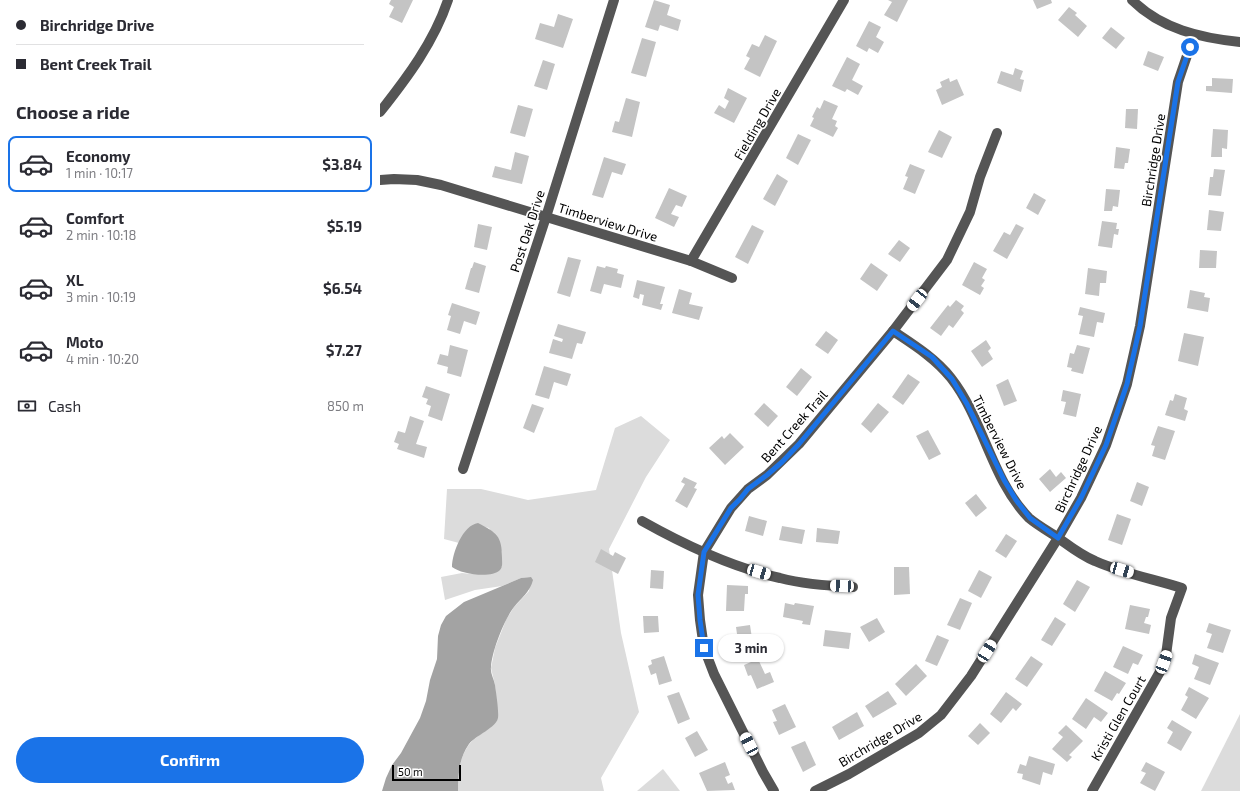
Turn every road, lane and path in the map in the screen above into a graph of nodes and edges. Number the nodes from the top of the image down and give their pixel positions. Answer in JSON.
{"nodes":[{"id":1,"x":448,"y":0,"type":"edge"},
{"id":2,"x":614,"y":0,"type":"edge"},
{"id":3,"x":844,"y":0,"type":"edge"},
{"id":4,"x":1132,"y":0,"type":"edge"},
{"id":5,"x":1194,"y":35,"type":"junction"},
{"id":6,"x":1240,"y":42,"type":"edge"},
{"id":7,"x":380,"y":112,"type":"edge"},
{"id":8,"x":997,"y":133,"type":"dead end"},
{"id":9,"x":380,"y":180,"type":"edge"},
{"id":10,"x":546,"y":217,"type":"junction"},
{"id":11,"x":691,"y":261,"type":"junction"},
{"id":12,"x":732,"y":278,"type":"dead end"},
{"id":13,"x":893,"y":331,"type":"junction"},
{"id":14,"x":463,"y":469,"type":"dead end"},
{"id":15,"x":642,"y":521,"type":"dead end"},
{"id":16,"x":1058,"y":538,"type":"junction"},
{"id":17,"x":704,"y":552,"type":"junction"},
{"id":18,"x":852,"y":587,"type":"dead end"},
{"id":19,"x":1182,"y":588,"type":"joint"},
{"id":20,"x":774,"y":791,"type":"edge"},
{"id":21,"x":815,"y":791,"type":"edge"},
{"id":22,"x":1092,"y":791,"type":"edge"}],
"edges":[{"from":1,"to":7,"type":"street"},
{"from":2,"to":10,"type":"street","name":"Post Oak Drive"},
{"from":3,"to":11,"type":"street","name":"Fielding Drive"},
{"from":4,"to":5,"type":"street"},
{"from":5,"to":6,"type":"street"},
{"from":5,"to":16,"type":"street","name":"Birchridge Drive"},
{"from":8,"to":13,"type":"street","name":"Bent Creek Trail"},
{"from":9,"to":10,"type":"street","name":"Timberview Drive"},
{"from":10,"to":11,"type":"street","name":"Timberview Drive"},
{"from":10,"to":14,"type":"street","name":"Post Oak Drive"},
{"from":11,"to":12,"type":"street","name":"Timberview Drive"},
{"from":13,"to":16,"type":"street","name":"Timberview Drive"},
{"from":13,"to":17,"type":"street","name":"Bent Creek Trail"},
{"from":15,"to":17,"type":"street"},
{"from":16,"to":19,"type":"street","name":"Timberview Drive"},
{"from":16,"to":21,"type":"street","name":"Birchridge Drive"},
{"from":17,"to":18,"type":"street"},
{"from":17,"to":20,"type":"street","name":"Bent Creek Trail"},
{"from":19,"to":22,"type":"street","name":"Kristi Glen Court"}]}
